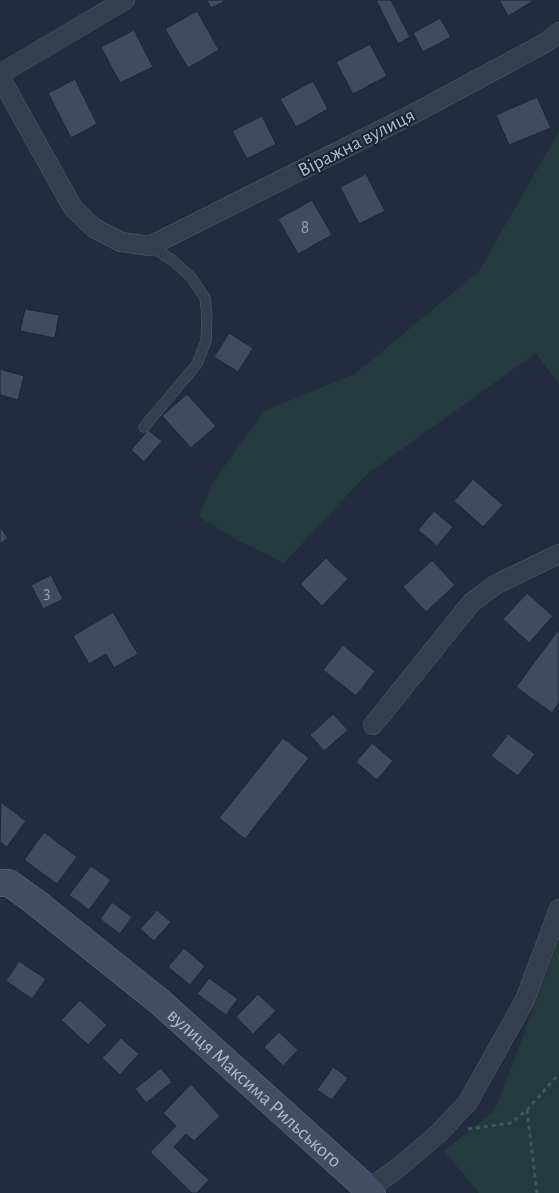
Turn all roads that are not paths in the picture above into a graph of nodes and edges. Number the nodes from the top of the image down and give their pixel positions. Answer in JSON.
{"nodes":[{"id":1,"x":125,"y":0,"type":"edge"},
{"id":2,"x":559,"y":32,"type":"edge"},
{"id":3,"x":0,"y":75,"type":"edge"},
{"id":4,"x":150,"y":246,"type":"junction"},
{"id":5,"x":144,"y":427,"type":"dead end"},
{"id":6,"x":559,"y":554,"type":"edge"},
{"id":7,"x":373,"y":725,"type":"dead end"},
{"id":8,"x":3,"y":881,"type":"edge"},
{"id":9,"x":559,"y":909,"type":"edge"},
{"id":10,"x":368,"y":1192,"type":"edge"}],
"edges":[{"from":1,"to":3,"type":"street"},
{"from":2,"to":4,"type":"street","name":"Віражна вулиця"},
{"from":3,"to":4,"type":"street"},
{"from":4,"to":5,"type":"lane"},
{"from":6,"to":7,"type":"street"},
{"from":8,"to":10,"type":"main road","name":"вулиця Максима Рильського"},
{"from":9,"to":10,"type":"street","name":"вулиця Максима Рильського"}]}
